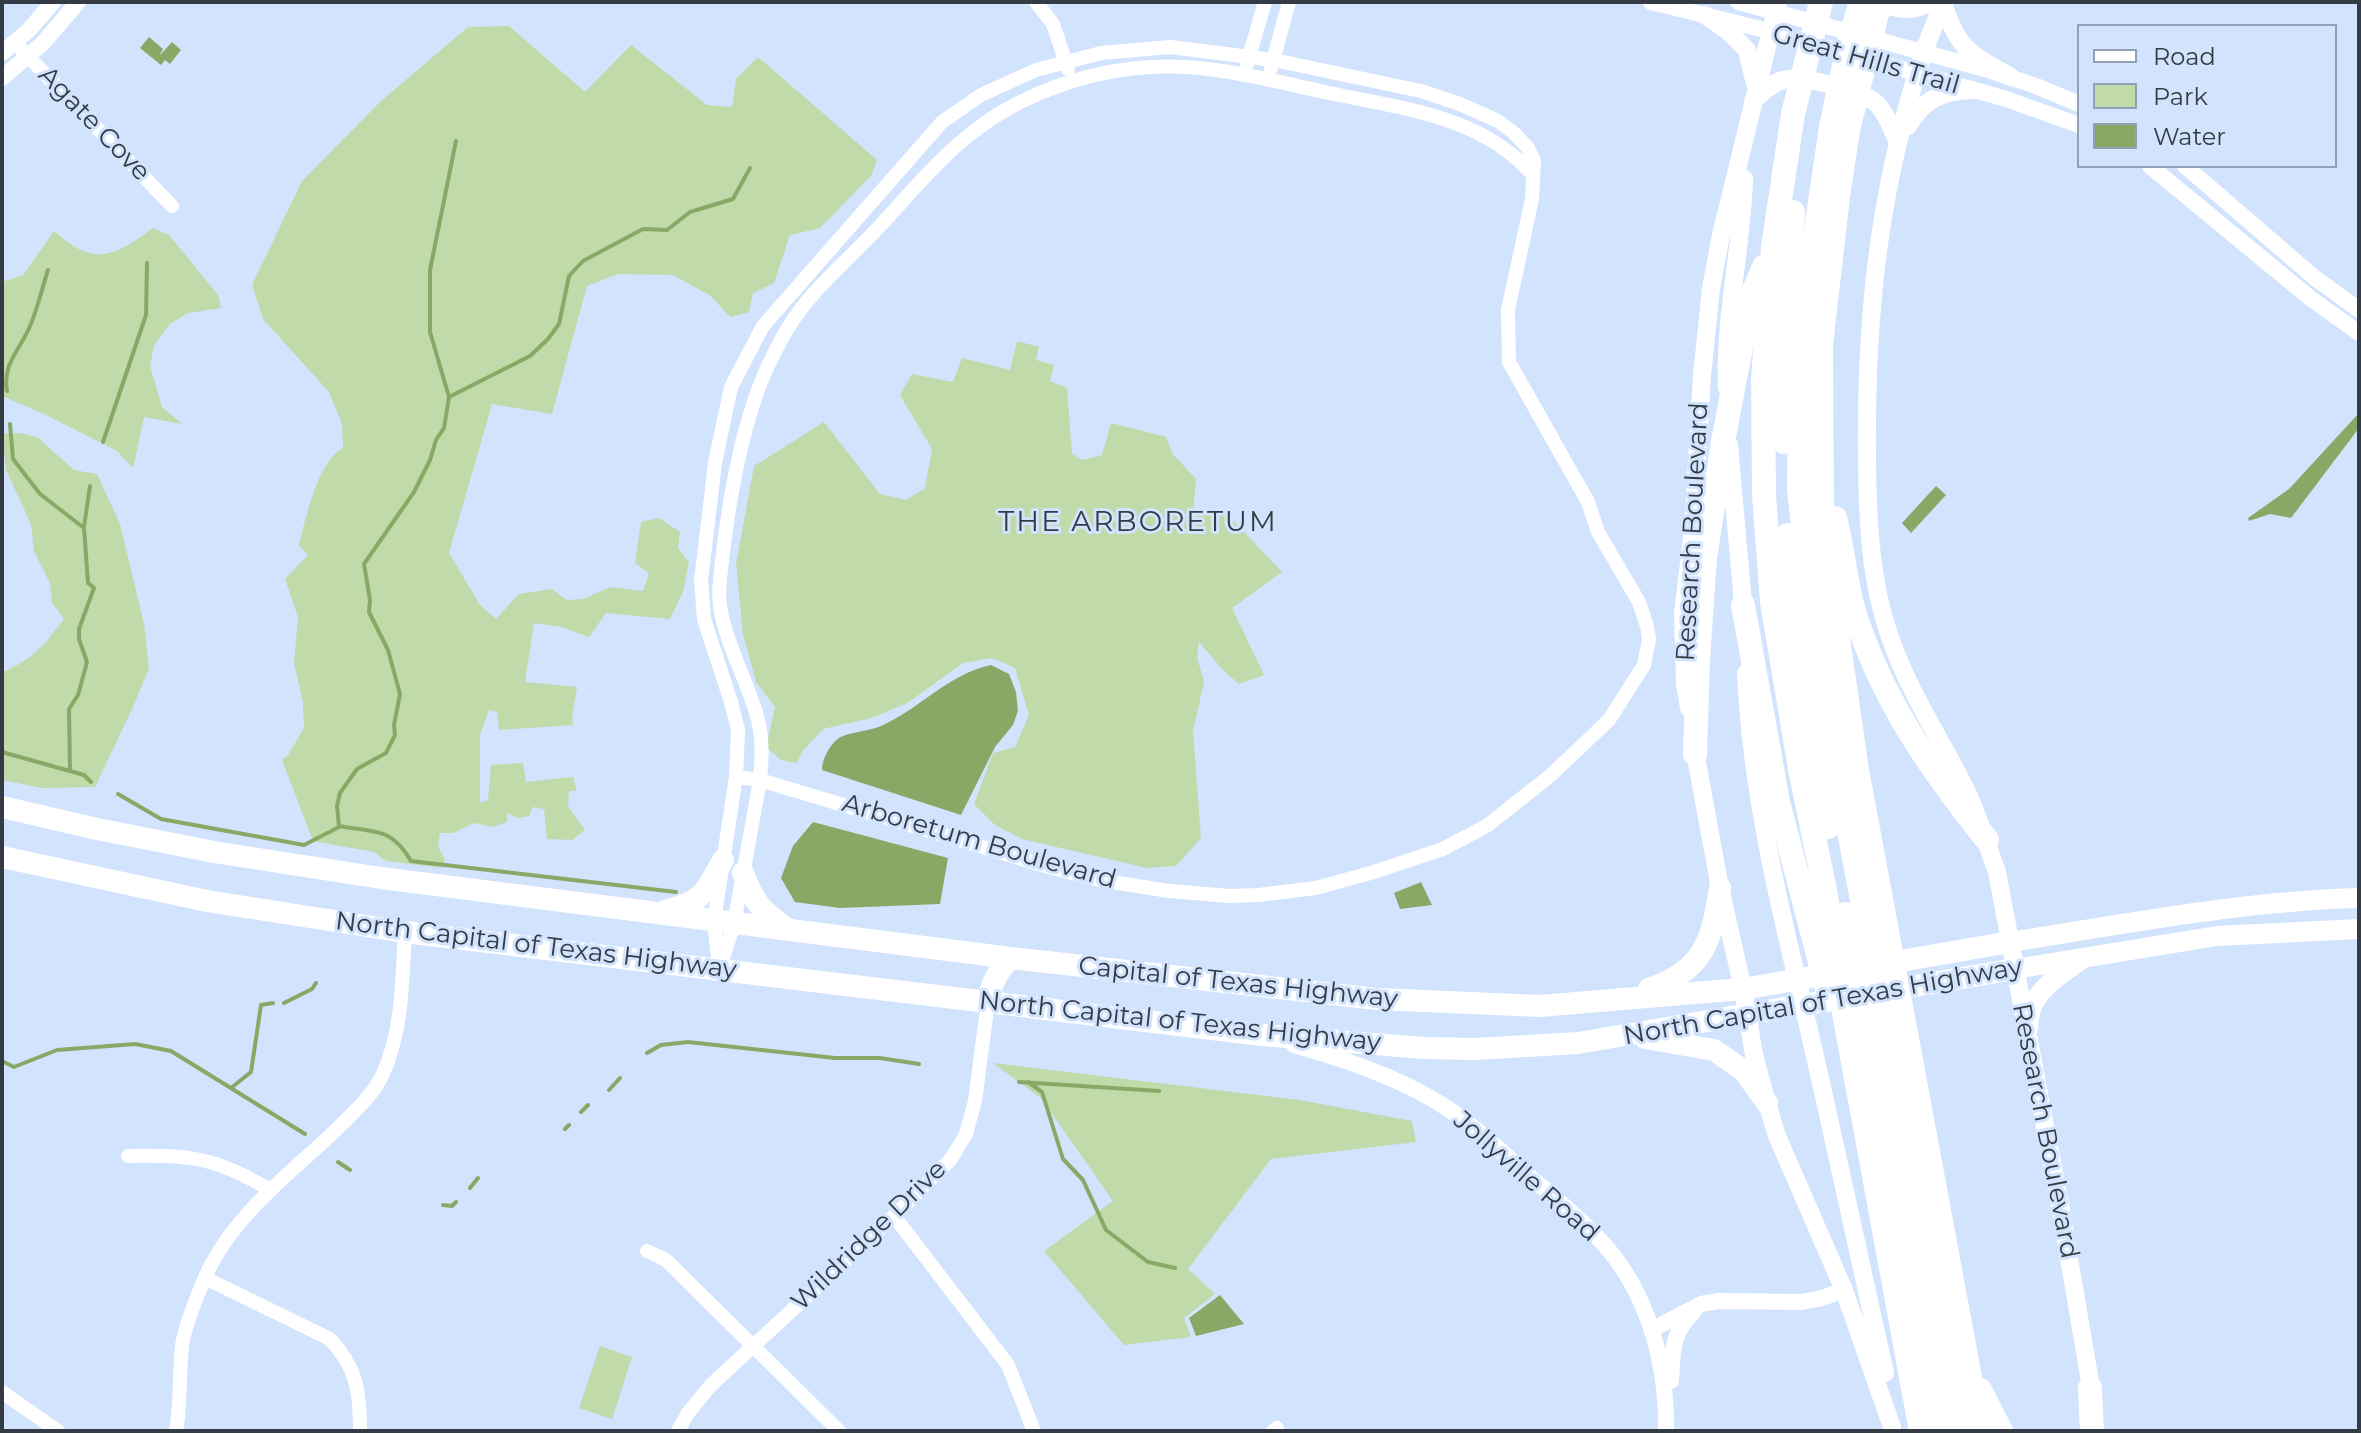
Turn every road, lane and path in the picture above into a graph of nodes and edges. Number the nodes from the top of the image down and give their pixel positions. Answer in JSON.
{"nodes":[{"id":1,"x":53,"y":2,"type":"edge"},
{"id":2,"x":78,"y":2,"type":"edge"},
{"id":3,"x":1036,"y":2,"type":"edge"},
{"id":4,"x":1265,"y":2,"type":"edge"},
{"id":5,"x":1289,"y":2,"type":"edge"},
{"id":6,"x":1651,"y":2,"type":"edge"},
{"id":7,"x":1738,"y":2,"type":"edge"},
{"id":8,"x":1821,"y":2,"type":"edge"},
{"id":9,"x":1837,"y":2,"type":"edge"},
{"id":10,"x":1861,"y":2,"type":"edge"},
{"id":11,"x":1872,"y":2,"type":"edge"},
{"id":12,"x":1880,"y":2,"type":"edge"},
{"id":13,"x":1939,"y":2,"type":"edge"},
{"id":14,"x":1777,"y":7,"type":"edge"},
{"id":15,"x":1705,"y":15,"type":"junction"},
{"id":16,"x":1769,"y":31,"type":"junction"},
{"id":17,"x":9,"y":48,"type":"edge"},
{"id":18,"x":1924,"y":54,"type":"junction"},
{"id":19,"x":29,"y":56,"type":"junction"},
{"id":20,"x":1250,"y":57,"type":"junction"},
{"id":21,"x":1066,"y":60,"type":"junction"},
{"id":22,"x":1274,"y":60,"type":"junction"},
{"id":23,"x":1916,"y":74,"type":"junction"},
{"id":24,"x":1244,"y":76,"type":"junction"},
{"id":25,"x":2011,"y":77,"type":"junction"},
{"id":26,"x":2,"y":78,"type":"edge"},
{"id":27,"x":1268,"y":80,"type":"junction"},
{"id":28,"x":1071,"y":82,"type":"junction"},
{"id":29,"x":1972,"y":90,"type":"junction"},
{"id":30,"x":1755,"y":96,"type":"junction"},
{"id":31,"x":2077,"y":103,"type":"edge"},
{"id":32,"x":1800,"y":117,"type":"junction"},
{"id":33,"x":2077,"y":124,"type":"edge"},
{"id":34,"x":1840,"y":128,"type":"junction"},
{"id":35,"x":1745,"y":137,"type":"junction"},
{"id":36,"x":1898,"y":142,"type":"junction"},
{"id":37,"x":2152,"y":168,"type":"edge"},
{"id":38,"x":2187,"y":168,"type":"edge"},
{"id":39,"x":1532,"y":174,"type":"junction"},
{"id":40,"x":172,"y":206,"type":"dead end"},
{"id":41,"x":1773,"y":247,"type":"junction"},
{"id":42,"x":2359,"y":310,"type":"edge"},
{"id":43,"x":2359,"y":333,"type":"edge"},
{"id":44,"x":1821,"y":466,"type":"junction"},
{"id":45,"x":1743,"y":605,"type":"junction"},
{"id":46,"x":1695,"y":754,"type":"junction"},
{"id":47,"x":736,"y":777,"type":"junction"},
{"id":48,"x":760,"y":780,"type":"junction"},
{"id":49,"x":2,"y":807,"type":"edge"},
{"id":50,"x":1987,"y":840,"type":"junction"},
{"id":51,"x":2,"y":857,"type":"edge"},
{"id":52,"x":723,"y":860,"type":"junction"},
{"id":53,"x":743,"y":873,"type":"junction"},
{"id":54,"x":1720,"y":888,"type":"junction"},
{"id":55,"x":2359,"y":898,"type":"edge"},
{"id":56,"x":654,"y":913,"type":"junction"},
{"id":57,"x":724,"y":922,"type":"junction"},
{"id":58,"x":2359,"y":929,"type":"edge"},
{"id":59,"x":791,"y":931,"type":"junction"},
{"id":60,"x":405,"y":932,"type":"junction"},
{"id":61,"x":2010,"y":942,"type":"junction"},
{"id":62,"x":2085,"y":957,"type":"junction"},
{"id":63,"x":1011,"y":958,"type":"junction"},
{"id":64,"x":719,"y":968,"type":"junction"},
{"id":65,"x":2015,"y":969,"type":"junction"},
{"id":66,"x":1753,"y":987,"type":"junction"},
{"id":67,"x":1618,"y":999,"type":"junction"},
{"id":68,"x":988,"y":1002,"type":"junction"},
{"id":69,"x":1757,"y":1012,"type":"junction"},
{"id":70,"x":2027,"y":1033,"type":"junction"},
{"id":71,"x":1262,"y":1035,"type":"junction"},
{"id":72,"x":1632,"y":1036,"type":"junction"},
{"id":73,"x":1850,"y":1048,"type":"junction"},
{"id":74,"x":1767,"y":1103,"type":"junction"},
{"id":75,"x":128,"y":1156,"type":"dead end"},
{"id":76,"x":270,"y":1190,"type":"junction"},
{"id":77,"x":894,"y":1216,"type":"junction"},
{"id":78,"x":647,"y":1251,"type":"dead end"},
{"id":79,"x":205,"y":1278,"type":"junction"},
{"id":80,"x":1844,"y":1290,"type":"junction"},
{"id":81,"x":1701,"y":1304,"type":"junction"},
{"id":82,"x":1651,"y":1330,"type":"junction"},
{"id":83,"x":753,"y":1345,"type":"junction"},
{"id":84,"x":1968,"y":1366,"type":"junction"},
{"id":85,"x":2090,"y":1388,"type":"junction"},
{"id":86,"x":2,"y":1392,"type":"edge"},
{"id":87,"x":1665,"y":1397,"type":"junction"},
{"id":88,"x":1892,"y":1429,"type":"edge"},
{"id":89,"x":58,"y":1431,"type":"edge"},
{"id":90,"x":176,"y":1431,"type":"edge"},
{"id":91,"x":360,"y":1431,"type":"edge"},
{"id":92,"x":678,"y":1431,"type":"edge"},
{"id":93,"x":839,"y":1431,"type":"edge"},
{"id":94,"x":1034,"y":1431,"type":"edge"},
{"id":95,"x":1666,"y":1431,"type":"edge"},
{"id":96,"x":1921,"y":1431,"type":"edge"},
{"id":97,"x":1942,"y":1431,"type":"edge"},
{"id":98,"x":1963,"y":1431,"type":"edge"},
{"id":99,"x":1980,"y":1431,"type":"edge"},
{"id":100,"x":2001,"y":1431,"type":"edge"},
{"id":101,"x":2092,"y":1431,"type":"edge"},
{"id":102,"x":2101,"y":1431,"type":"edge"}],
"edges":[{"from":1,"to":17,"type":"street"},
{"from":2,"to":19,"type":"street"},
{"from":3,"to":21,"type":"street"},
{"from":4,"to":20,"type":"street"},
{"from":5,"to":22,"type":"street"},
{"from":6,"to":15,"type":"street","name":"Great Hills Trail"},
{"from":7,"to":14,"type":"street","name":"Great Hills Trail"},
{"from":8,"to":32,"type":"highway"},
{"from":9,"to":32,"type":"highway"},
{"from":10,"to":34,"type":"highway"},
{"from":11,"to":13,"type":"main road"},
{"from":12,"to":34,"type":"highway"},
{"from":13,"to":18,"type":"main road","name":"Research Boulevard"},
{"from":13,"to":25,"type":"main road"},
{"from":14,"to":16,"type":"main road","name":"Research Boulevard"},
{"from":14,"to":18,"type":"street","name":"Great Hills Trail"},
{"from":15,"to":16,"type":"street","name":"Great Hills Trail"},
{"from":15,"to":30,"type":"main road"},
{"from":16,"to":23,"type":"street","name":"Great Hills Trail"},
{"from":16,"to":30,"type":"main road","name":"Research Boulevard"},
{"from":17,"to":19,"type":"street","name":"Agate Cove"},
{"from":18,"to":23,"type":"main road","name":"Research Boulevard"},
{"from":18,"to":25,"type":"street","name":"Great Hills Trail"},
{"from":19,"to":26,"type":"street"},
{"from":19,"to":40,"type":"street","name":"Agate Cove"},
{"from":20,"to":21,"type":"street","name":"Arboretum Boulevard"},
{"from":20,"to":22,"type":"street","name":"Arboretum Boulevard"},
{"from":20,"to":24,"type":"street"},
{"from":21,"to":28,"type":"street"},
{"from":21,"to":47,"type":"street","name":"Arboretum Boulevard"},
{"from":22,"to":27,"type":"street"},
{"from":22,"to":39,"type":"street","name":"Arboretum Boulevard"},
{"from":23,"to":29,"type":"street","name":"Great Hills Trail"},
{"from":23,"to":36,"type":"main road","name":"Research Boulevard"},
{"from":24,"to":27,"type":"street","name":"Arboretum Boulevard"},
{"from":24,"to":28,"type":"street","name":"Arboretum Boulevard"},
{"from":25,"to":31,"type":"street","name":"Great Hills Trail"},
{"from":27,"to":39,"type":"street","name":"Arboretum Boulevard"},
{"from":28,"to":48,"type":"street","name":"Arboretum Boulevard"},
{"from":29,"to":33,"type":"street","name":"Great Hills Trail"},
{"from":29,"to":36,"type":"main road"},
{"from":30,"to":35,"type":"main road","name":"Research Boulevard"},
{"from":30,"to":36,"type":"main road"},
{"from":32,"to":41,"type":"highway"},
{"from":32,"to":97,"type":"highway"},
{"from":34,"to":44,"type":"highway"},
{"from":34,"to":98,"type":"highway"},
{"from":35,"to":45,"type":"main road","name":"Research Boulevard"},
{"from":35,"to":46,"type":"main road","name":"Research Boulevard"},
{"from":36,"to":50,"type":"main road","name":"Research Boulevard"},
{"from":37,"to":43,"type":"street"},
{"from":38,"to":42,"type":"street"},
{"from":39,"to":48,"type":"street","name":"Arboretum Boulevard"},
{"from":41,"to":46,"type":"highway"},
{"from":41,"to":73,"type":"highway"},
{"from":44,"to":50,"type":"highway"},
{"from":44,"to":84,"type":"highway"},
{"from":45,"to":73,"type":"highway"},
{"from":45,"to":88,"type":"main road","name":"Research Boulevard"},
{"from":46,"to":54,"type":"main road","name":"Research Boulevard"},
{"from":47,"to":48,"type":"street","name":"Arboretum Boulevard"},
{"from":47,"to":52,"type":"street","name":"Arboretum Boulevard"},
{"from":48,"to":53,"type":"street","name":"Arboretum Boulevard"},
{"from":49,"to":56,"type":"highway","name":"North Capital of Texas Highway"},
{"from":50,"to":61,"type":"main road","name":"Research Boulevard"},
{"from":51,"to":60,"type":"highway","name":"North Capital of Texas Highway"},
{"from":52,"to":56,"type":"highway"},
{"from":52,"to":57,"type":"street","name":"Arboretum Boulevard"},
{"from":53,"to":57,"type":"street","name":"Arboretum Boulevard"},
{"from":53,"to":59,"type":"highway"},
{"from":54,"to":66,"type":"main road","name":"Research Boulevard"},
{"from":54,"to":67,"type":"highway"},
{"from":55,"to":61,"type":"main road","name":"North Capital of Texas Highway"},
{"from":56,"to":57,"type":"highway","name":"North Capital of Texas Highway"},
{"from":57,"to":59,"type":"highway","name":"Capital of Texas Highway"},
{"from":57,"to":64,"type":"street","name":"Arboretum Boulevard"},
{"from":58,"to":62,"type":"main road","name":"North Capital of Texas Highway"},
{"from":59,"to":63,"type":"highway","name":"Capital of Texas Highway"},
{"from":60,"to":64,"type":"highway","name":"North Capital of Texas Highway"},
{"from":60,"to":76,"type":"street"},
{"from":61,"to":65,"type":"main road","name":"Research Boulevard"},
{"from":61,"to":66,"type":"highway","name":"North Capital of Texas Highway"},
{"from":62,"to":65,"type":"main road","name":"North Capital of Texas Highway"},
{"from":62,"to":70,"type":"main road"},
{"from":63,"to":67,"type":"highway","name":"Capital of Texas Highway"},
{"from":63,"to":68,"type":"highway"},
{"from":64,"to":68,"type":"highway","name":"North Capital of Texas Highway"},
{"from":65,"to":69,"type":"highway","name":"North Capital of Texas Highway"},
{"from":65,"to":70,"type":"main road","name":"Research Boulevard"},
{"from":66,"to":67,"type":"highway","name":"Capital of Texas Highway"},
{"from":66,"to":69,"type":"main road","name":"Research Boulevard"},
{"from":68,"to":71,"type":"highway","name":"North Capital of Texas Highway"},
{"from":68,"to":77,"type":"street","name":"Wildridge Drive"},
{"from":69,"to":72,"type":"highway","name":"North Capital of Texas Highway"},
{"from":69,"to":74,"type":"main road","name":"Research Boulevard"},
{"from":70,"to":85,"type":"main road","name":"Research Boulevard"},
{"from":71,"to":72,"type":"highway","name":"North Capital of Texas Highway"},
{"from":71,"to":82,"type":"street","name":"Jollyville Road"},
{"from":72,"to":74,"type":"highway"},
{"from":73,"to":96,"type":"highway"},
{"from":74,"to":80,"type":"main road","name":"Research Boulevard"},
{"from":75,"to":76,"type":"street"},
{"from":76,"to":79,"type":"street"},
{"from":77,"to":83,"type":"street","name":"Wildridge Drive"},
{"from":77,"to":94,"type":"street"},
{"from":78,"to":83,"type":"street"},
{"from":79,"to":90,"type":"street"},
{"from":79,"to":91,"type":"street"},
{"from":80,"to":81,"type":"street"},
{"from":80,"to":88,"type":"main road","name":"Research Boulevard"},
{"from":81,"to":82,"type":"street"},
{"from":81,"to":87,"type":"street"},
{"from":82,"to":87,"type":"street","name":"Jollyville Road"},
{"from":83,"to":92,"type":"street","name":"Wildridge Drive"},
{"from":83,"to":93,"type":"street"},
{"from":84,"to":99,"type":"highway"},
{"from":84,"to":100,"type":"highway"},
{"from":85,"to":101,"type":"highway"},
{"from":85,"to":102,"type":"main road","name":"Research Boulevard"},
{"from":86,"to":89,"type":"street"},
{"from":87,"to":95,"type":"street","name":"Jollyville Road"}]}
